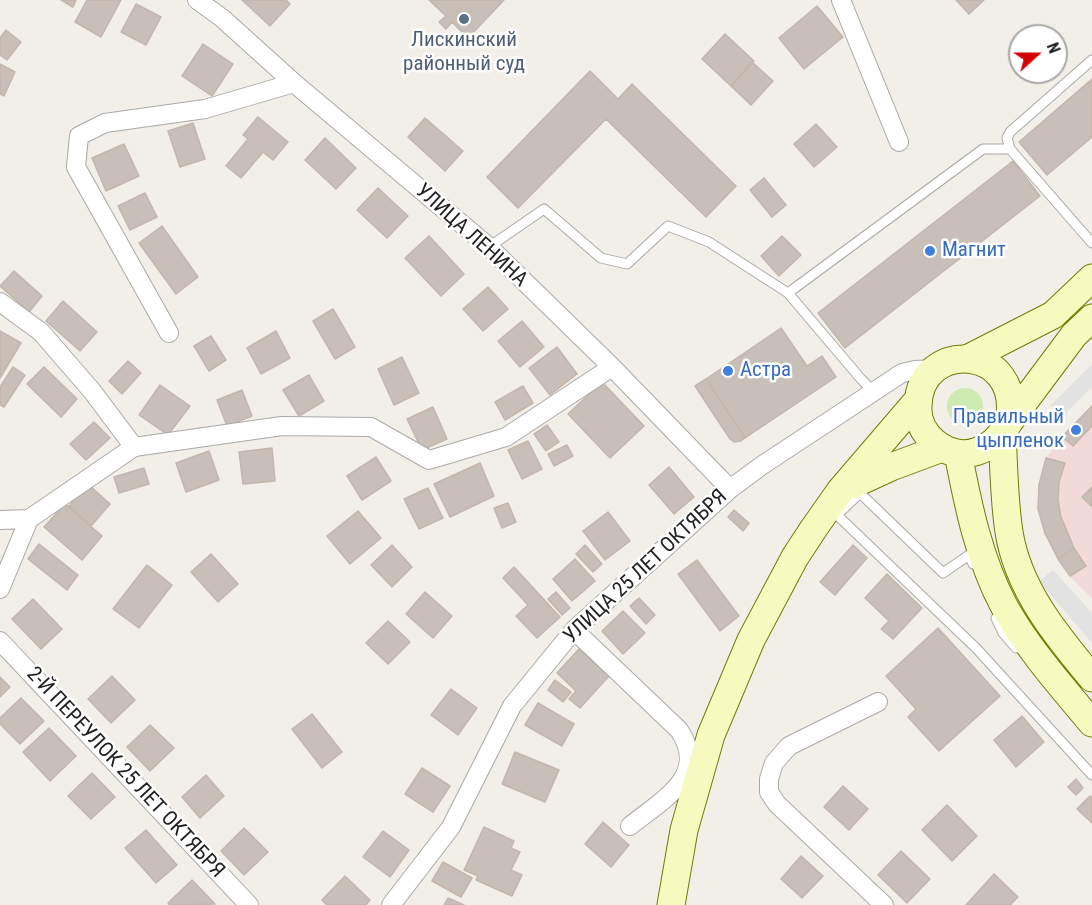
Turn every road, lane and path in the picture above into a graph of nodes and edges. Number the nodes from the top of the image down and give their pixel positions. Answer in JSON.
{"nodes":[{"id":1,"x":196,"y":0,"type":"edge"},
{"id":2,"x":841,"y":0,"type":"edge"},
{"id":3,"x":1092,"y":60,"type":"edge"},
{"id":4,"x":294,"y":83,"type":"junction"},
{"id":5,"x":899,"y":142,"type":"dead end"},
{"id":6,"x":1010,"y":149,"type":"junction"},
{"id":7,"x":1092,"y":243,"type":"edge"},
{"id":8,"x":489,"y":247,"type":"junction"},
{"id":9,"x":1092,"y":278,"type":"edge"},
{"id":10,"x":788,"y":293,"type":"junction"},
{"id":11,"x":0,"y":302,"type":"edge"},
{"id":12,"x":1092,"y":318,"type":"edge"},
{"id":13,"x":169,"y":333,"type":"dead end"},
{"id":14,"x":967,"y":358,"type":"junction"},
{"id":15,"x":612,"y":368,"type":"junction"},
{"id":16,"x":934,"y":369,"type":"junction"},
{"id":17,"x":875,"y":393,"type":"junction"},
{"id":18,"x":918,"y":400,"type":"junction"},
{"id":19,"x":1006,"y":428,"type":"junction"},
{"id":20,"x":134,"y":447,"type":"junction"},
{"id":21,"x":950,"y":450,"type":"junction"},
{"id":22,"x":730,"y":489,"type":"junction"},
{"id":23,"x":840,"y":491,"type":"junction"},
{"id":24,"x":29,"y":519,"type":"junction"},
{"id":25,"x":0,"y":520,"type":"edge"},
{"id":26,"x":978,"y":574,"type":"dead end"},
{"id":27,"x":0,"y":589,"type":"edge"},
{"id":28,"x":990,"y":604,"type":"dead end"},
{"id":29,"x":574,"y":630,"type":"junction"},
{"id":30,"x":0,"y":641,"type":"edge"},
{"id":31,"x":1021,"y":654,"type":"dead end"},
{"id":32,"x":1092,"y":678,"type":"edge"},
{"id":33,"x":878,"y":702,"type":"dead end"},
{"id":34,"x":1092,"y":723,"type":"edge"},
{"id":35,"x":1092,"y":775,"type":"edge"},
{"id":36,"x":630,"y":826,"type":"dead end"},
{"id":37,"x":249,"y":905,"type":"edge"},
{"id":38,"x":391,"y":905,"type":"edge"},
{"id":39,"x":671,"y":905,"type":"edge"},
{"id":40,"x":884,"y":905,"type":"edge"}],
"edges":[{"from":1,"to":4,"type":"street","name":"УЛИЦА ЛЕНИНА"},
{"from":2,"to":5,"type":"street"},
{"from":3,"to":6,"type":"lane"},
{"from":4,"to":8,"type":"street","name":"УЛИЦА ЛЕНИНА"},
{"from":4,"to":13,"type":"street"},
{"from":6,"to":7,"type":"lane"},
{"from":6,"to":10,"type":"lane"},
{"from":8,"to":10,"type":"lane"},
{"from":8,"to":15,"type":"street","name":"УЛИЦА ЛЕНИНА"},
{"from":9,"to":14,"type":"main road"},
{"from":10,"to":17,"type":"lane"},
{"from":11,"to":20,"type":"street"},
{"from":12,"to":19,"type":"main road"},
{"from":14,"to":16,"type":"main road"},
{"from":14,"to":19,"type":"main road"},
{"from":15,"to":20,"type":"street"},
{"from":15,"to":22,"type":"street","name":"УЛИЦА ЛЕНИНА"},
{"from":16,"to":17,"type":"street","name":"УЛИЦА 25 ЛЕТ ОКТЯБРЯ"},
{"from":16,"to":18,"type":"main road"},
{"from":17,"to":22,"type":"street","name":"УЛИЦА 25 ЛЕТ ОКТЯБРЯ"},
{"from":18,"to":21,"type":"main road"},
{"from":18,"to":23,"type":"main road"},
{"from":19,"to":21,"type":"main road"},
{"from":19,"to":32,"type":"main road"},
{"from":20,"to":24,"type":"street"},
{"from":21,"to":23,"type":"main road"},
{"from":21,"to":34,"type":"main road"},
{"from":22,"to":29,"type":"street","name":"УЛИЦА 25 ЛЕТ ОКТЯБРЯ"},
{"from":23,"to":39,"type":"main road"},
{"from":24,"to":25,"type":"street"},
{"from":24,"to":27,"type":"street"},
{"from":26,"to":35,"type":"lane"},
{"from":28,"to":31,"type":"lane"},
{"from":29,"to":36,"type":"street"},
{"from":29,"to":38,"type":"street","name":"УЛИЦА 25 ЛЕТ ОКТЯБРЯ"},
{"from":30,"to":37,"type":"street","name":"2-Й ПЕРЕУЛОК 25 ЛЕТ ОКТЯБРЯ"},
{"from":33,"to":40,"type":"street"}]}
